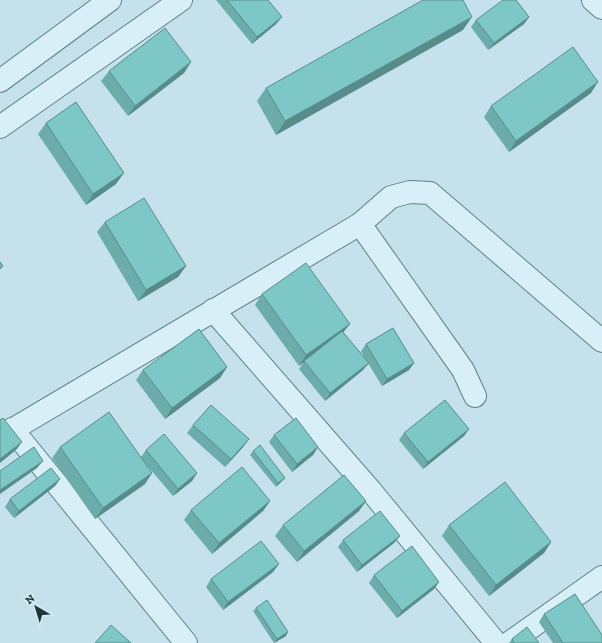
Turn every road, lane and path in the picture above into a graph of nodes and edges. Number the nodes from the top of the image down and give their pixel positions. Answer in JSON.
{"nodes":[{"id":1,"x":110,"y":0,"type":"edge"},
{"id":2,"x":181,"y":0,"type":"edge"},
{"id":3,"x":593,"y":0,"type":"edge"},
{"id":4,"x":602,"y":8,"type":"edge"},
{"id":5,"x":0,"y":81,"type":"edge"},
{"id":6,"x":0,"y":127,"type":"edge"},
{"id":7,"x":360,"y":224,"type":"junction"},
{"id":8,"x":214,"y":310,"type":"junction"},
{"id":9,"x":602,"y":341,"type":"edge"},
{"id":10,"x":475,"y":396,"type":"dead end"},
{"id":11,"x":6,"y":433,"type":"edge"},
{"id":12,"x":602,"y":577,"type":"edge"},
{"id":13,"x":186,"y":643,"type":"edge"},
{"id":14,"x":496,"y":643,"type":"edge"},
{"id":15,"x":509,"y":643,"type":"edge"}],
"edges":[{"from":1,"to":5,"type":"street"},
{"from":2,"to":6,"type":"street"},
{"from":3,"to":4,"type":"street"},
{"from":7,"to":8,"type":"street"},
{"from":7,"to":9,"type":"street"},
{"from":7,"to":10,"type":"street"},
{"from":8,"to":11,"type":"street"},
{"from":8,"to":14,"type":"street"},
{"from":11,"to":13,"type":"street"},
{"from":12,"to":15,"type":"street"}]}
